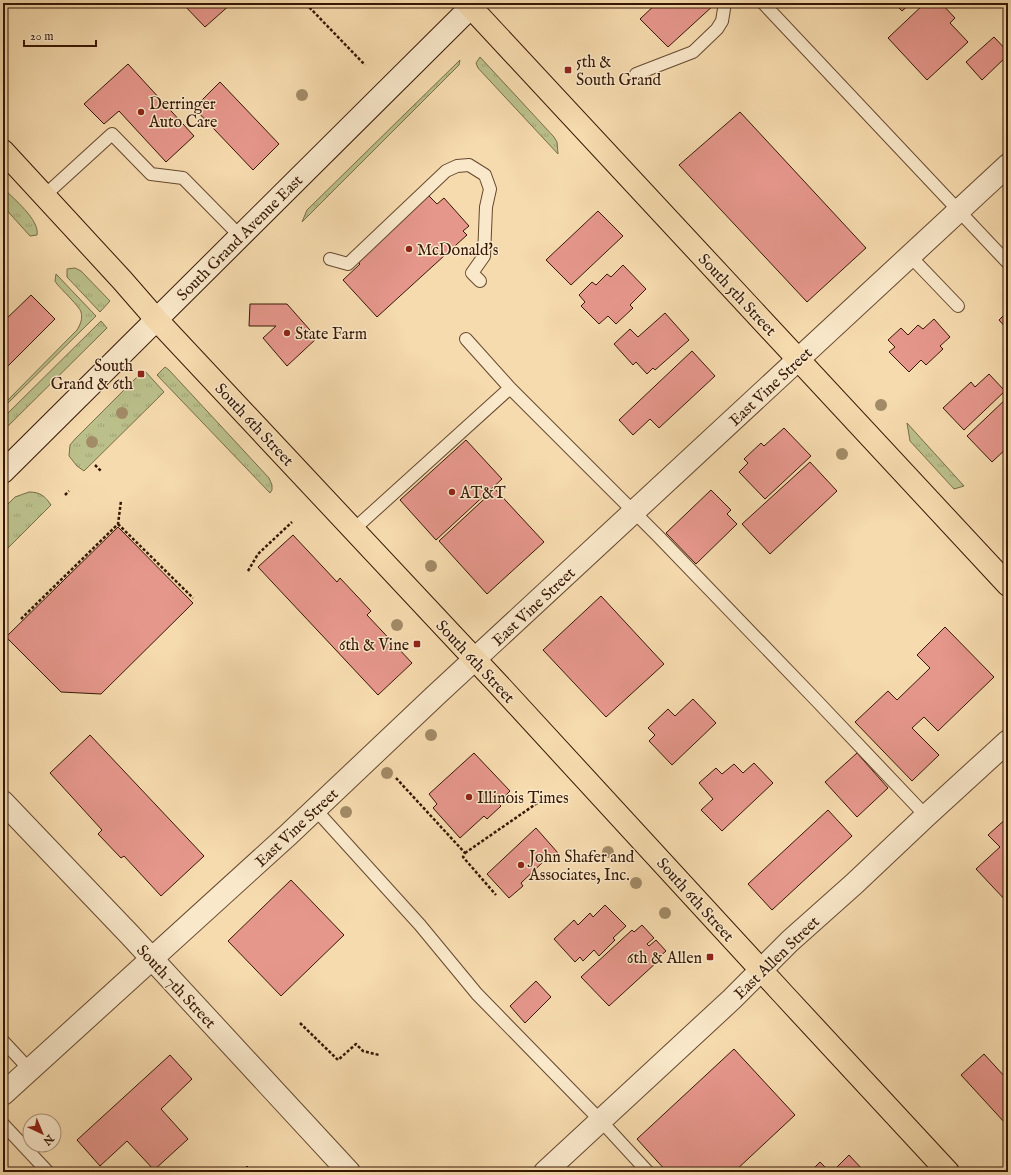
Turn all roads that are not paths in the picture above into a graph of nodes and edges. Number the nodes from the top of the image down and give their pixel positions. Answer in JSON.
{"nodes":[{"id":1,"x":723,"y":3,"type":"edge"},
{"id":2,"x":763,"y":3,"type":"edge"},
{"id":3,"x":471,"y":4,"type":"edge"},
{"id":4,"x":636,"y":74,"type":"dead end"},
{"id":5,"x":3,"y":152,"type":"edge"},
{"id":6,"x":1008,"y":165,"type":"edge"},
{"id":7,"x":44,"y":196,"type":"junction"},
{"id":8,"x":958,"y":211,"type":"junction"},
{"id":9,"x":240,"y":236,"type":"junction"},
{"id":10,"x":910,"y":256,"type":"junction"},
{"id":11,"x":330,"y":259,"type":"dead end"},
{"id":12,"x":1008,"y":263,"type":"edge"},
{"id":13,"x":480,"y":281,"type":"dead end"},
{"id":14,"x":958,"y":306,"type":"dead end"},
{"id":15,"x":156,"y":319,"type":"junction"},
{"id":16,"x":466,"y":339,"type":"dead end"},
{"id":17,"x":799,"y":359,"type":"junction"},
{"id":18,"x":510,"y":388,"type":"junction"},
{"id":19,"x":3,"y":472,"type":"edge"},
{"id":20,"x":634,"y":512,"type":"junction"},
{"id":21,"x":353,"y":530,"type":"junction"},
{"id":22,"x":1008,"y":585,"type":"edge"},
{"id":23,"x":475,"y":659,"type":"junction"},
{"id":24,"x":1008,"y":741,"type":"edge"},
{"id":25,"x":3,"y":802,"type":"edge"},
{"id":26,"x":315,"y":809,"type":"junction"},
{"id":27,"x":926,"y":816,"type":"junction"},
{"id":28,"x":152,"y":958,"type":"junction"},
{"id":29,"x":761,"y":970,"type":"junction"},
{"id":30,"x":3,"y":1041,"type":"edge"},
{"id":31,"x":30,"y":1070,"type":"junction"},
{"id":32,"x":3,"y":1094,"type":"edge"},
{"id":33,"x":601,"y":1121,"type":"junction"},
{"id":34,"x":3,"y":1124,"type":"edge"},
{"id":35,"x":48,"y":1172,"type":"edge"},
{"id":36,"x":349,"y":1172,"type":"edge"},
{"id":37,"x":545,"y":1172,"type":"edge"},
{"id":38,"x":648,"y":1172,"type":"edge"},
{"id":39,"x":948,"y":1172,"type":"edge"}],
"edges":[{"from":1,"to":4,"type":"lane"},
{"from":2,"to":8,"type":"lane"},
{"from":3,"to":9,"type":"street","name":"South Grand Avenue East"},
{"from":3,"to":17,"type":"main road","name":"South 5th Street"},
{"from":5,"to":7,"type":"main road","name":"South 6th Street"},
{"from":6,"to":8,"type":"street","name":"East Vine Street"},
{"from":7,"to":9,"type":"lane"},
{"from":7,"to":15,"type":"main road","name":"South 6th Street"},
{"from":8,"to":10,"type":"street","name":"East Vine Street"},
{"from":8,"to":12,"type":"lane"},
{"from":9,"to":15,"type":"street","name":"South Grand Avenue East"},
{"from":10,"to":14,"type":"lane"},
{"from":10,"to":17,"type":"street","name":"East Vine Street"},
{"from":11,"to":13,"type":"lane"},
{"from":15,"to":19,"type":"street","name":"South Grand Avenue East"},
{"from":15,"to":21,"type":"main road","name":"South 6th Street"},
{"from":16,"to":18,"type":"lane"},
{"from":17,"to":20,"type":"street","name":"East Vine Street"},
{"from":17,"to":22,"type":"main road","name":"South 5th Street"},
{"from":18,"to":20,"type":"lane"},
{"from":18,"to":21,"type":"lane"},
{"from":20,"to":23,"type":"street","name":"East Vine Street"},
{"from":20,"to":27,"type":"lane"},
{"from":21,"to":23,"type":"main road","name":"South 6th Street"},
{"from":23,"to":26,"type":"street","name":"East Vine Street"},
{"from":23,"to":29,"type":"main road","name":"South 6th Street"},
{"from":24,"to":27,"type":"street","name":"East Allen Street"},
{"from":25,"to":28,"type":"street","name":"South 7th Street"},
{"from":26,"to":28,"type":"street","name":"East Vine Street"},
{"from":26,"to":33,"type":"lane"},
{"from":27,"to":29,"type":"street","name":"East Allen Street"},
{"from":28,"to":31,"type":"street","name":"East Vine Street"},
{"from":28,"to":36,"type":"street","name":"South 7th Street"},
{"from":29,"to":33,"type":"street","name":"East Allen Street"},
{"from":29,"to":39,"type":"main road","name":"South 6th Street"},
{"from":30,"to":31,"type":"lane"},
{"from":31,"to":32,"type":"street","name":"East Vine Street"},
{"from":33,"to":37,"type":"street","name":"East Allen Street"},
{"from":33,"to":38,"type":"lane"},
{"from":34,"to":35,"type":"lane"}]}
